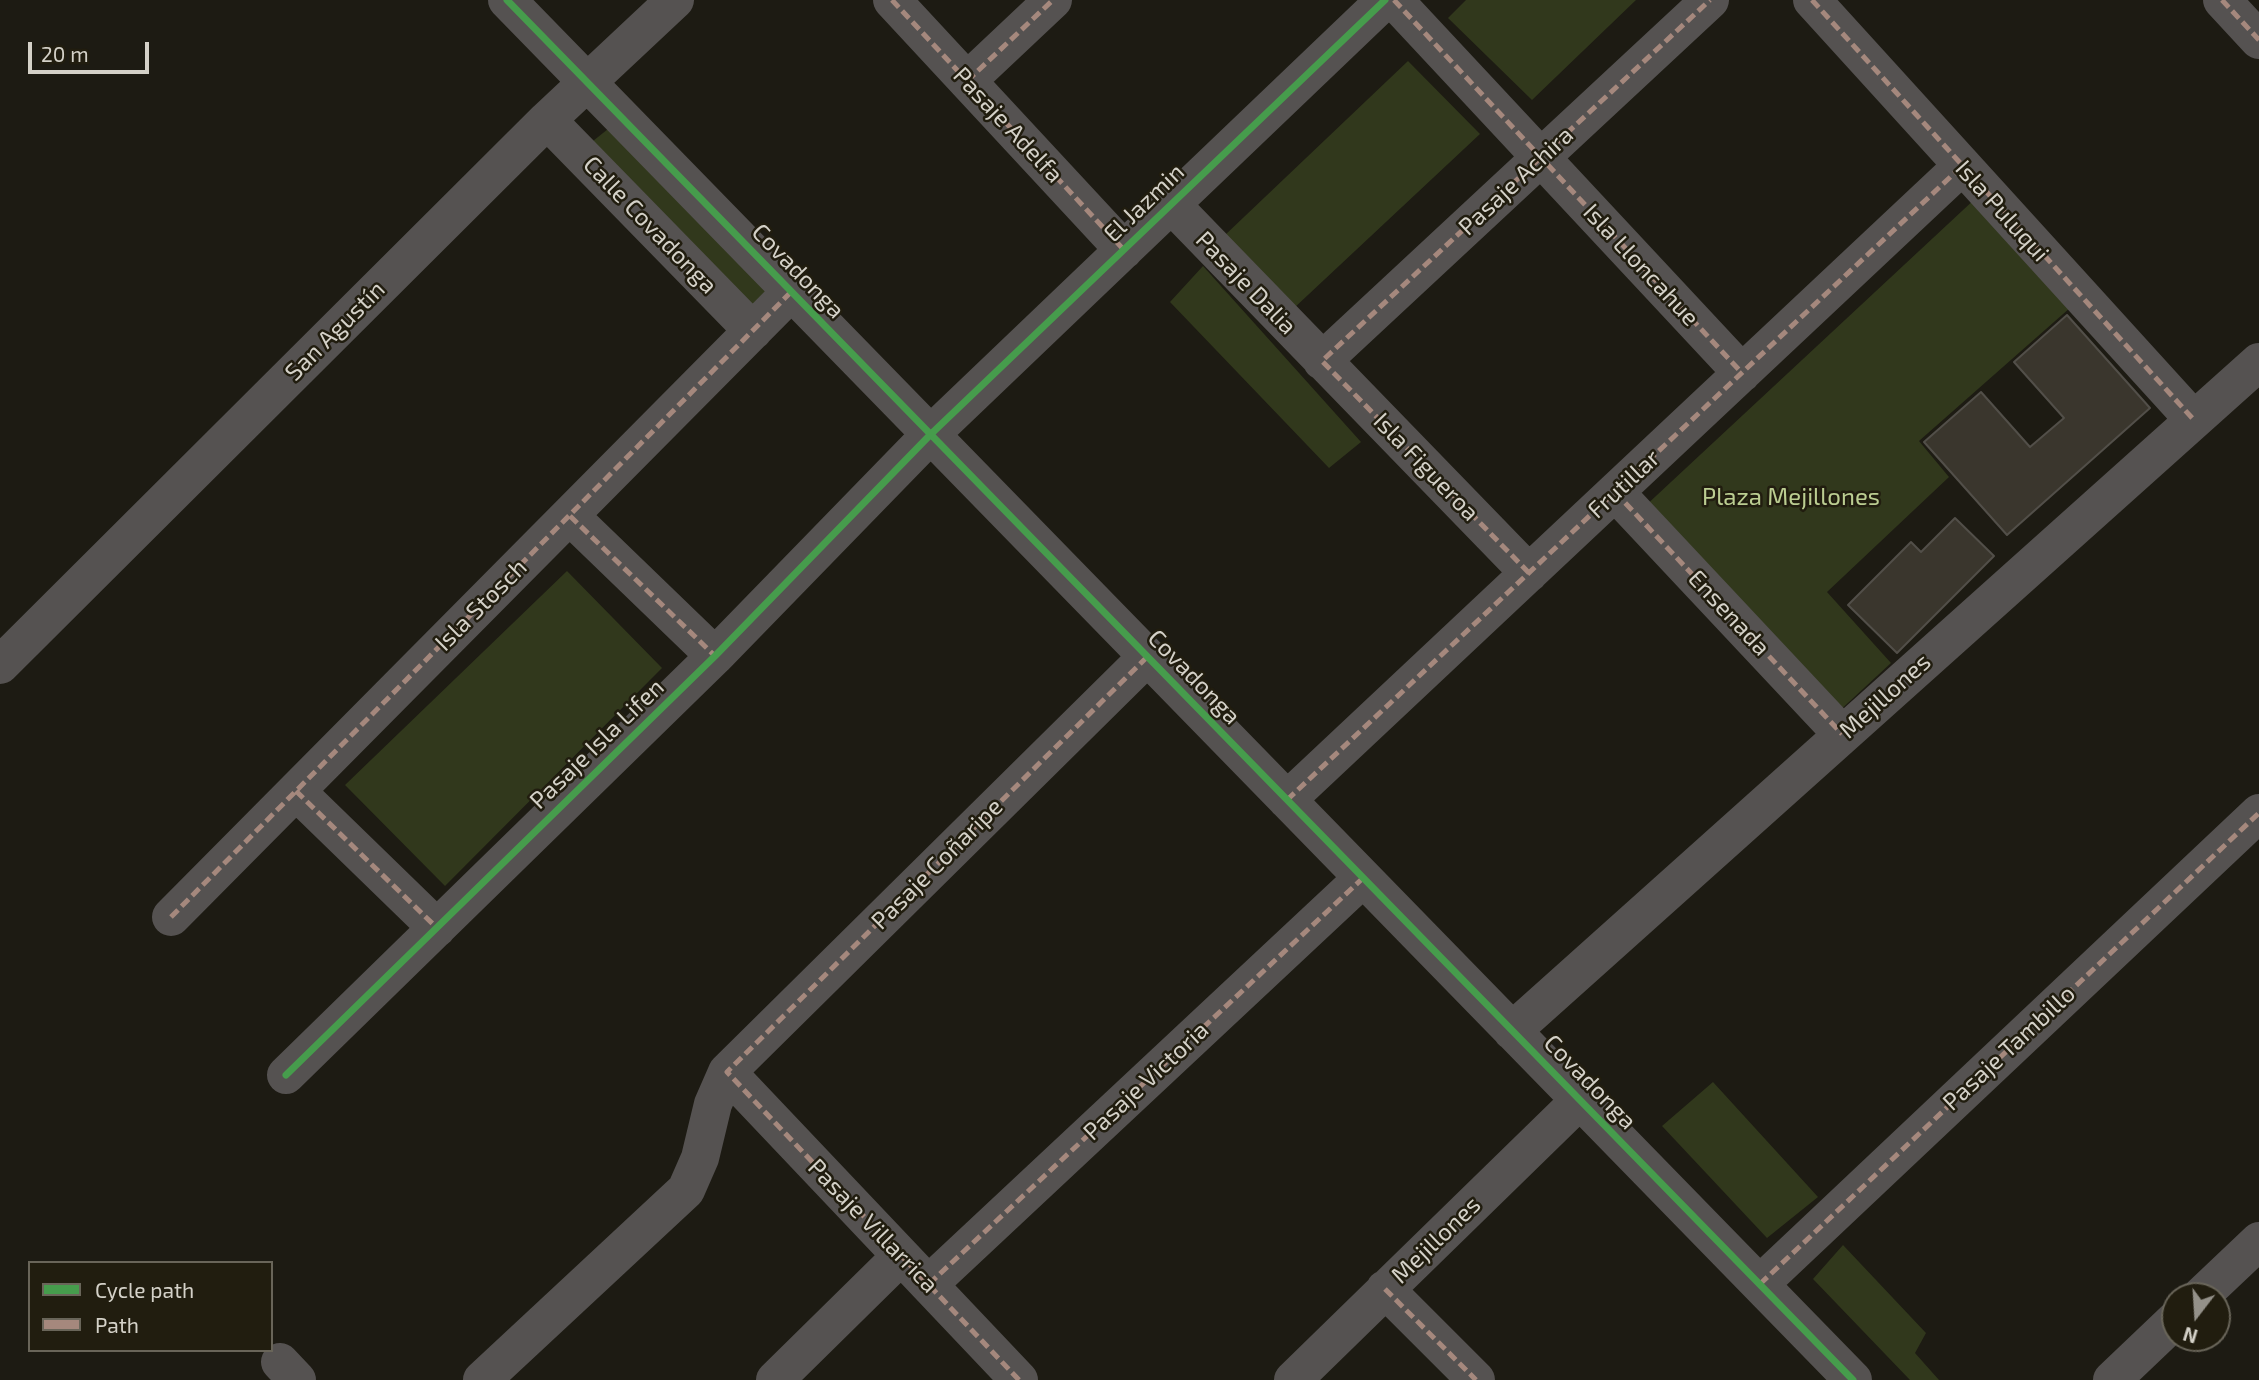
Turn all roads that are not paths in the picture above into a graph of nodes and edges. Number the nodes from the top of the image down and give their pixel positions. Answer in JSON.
{"nodes":[{"id":1,"x":507,"y":0,"type":"edge"},
{"id":2,"x":675,"y":0,"type":"edge"},
{"id":3,"x":892,"y":0,"type":"edge"},
{"id":4,"x":1053,"y":0,"type":"edge"},
{"id":5,"x":1385,"y":0,"type":"edge"},
{"id":6,"x":1394,"y":0,"type":"edge"},
{"id":7,"x":1710,"y":0,"type":"edge"},
{"id":8,"x":1812,"y":0,"type":"edge"},
{"id":9,"x":2222,"y":0,"type":"edge"},
{"id":10,"x":2259,"y":40,"type":"edge"},
{"id":11,"x":967,"y":81,"type":"junction"},
{"id":12,"x":587,"y":82,"type":"junction"},
{"id":13,"x":547,"y":120,"type":"junction"},
{"id":14,"x":1541,"y":157,"type":"junction"},
{"id":15,"x":1961,"y":167,"type":"junction"},
{"id":16,"x":1171,"y":204,"type":"junction"},
{"id":17,"x":1124,"y":250,"type":"junction"},
{"id":18,"x":791,"y":292,"type":"junction"},
{"id":19,"x":753,"y":331,"type":"junction"},
{"id":20,"x":1322,"y":361,"type":"junction"},
{"id":21,"x":2259,"y":362,"type":"edge"},
{"id":22,"x":1742,"y":373,"type":"junction"},
{"id":23,"x":2194,"y":421,"type":"junction"},
{"id":24,"x":930,"y":435,"type":"junction"},
{"id":25,"x":1615,"y":492,"type":"junction"},
{"id":26,"x":570,"y":516,"type":"junction"},
{"id":27,"x":1529,"y":573,"type":"junction"},
{"id":28,"x":715,"y":656,"type":"junction"},
{"id":29,"x":1147,"y":657,"type":"junction"},
{"id":30,"x":0,"y":665,"type":"edge"},
{"id":31,"x":1842,"y":734,"type":"junction"},
{"id":32,"x":296,"y":791,"type":"junction"},
{"id":33,"x":1287,"y":800,"type":"junction"},
{"id":34,"x":2258,"y":815,"type":"edge"},
{"id":35,"x":1363,"y":878,"type":"junction"},
{"id":36,"x":171,"y":917,"type":"dead end"},
{"id":37,"x":437,"y":928,"type":"junction"},
{"id":38,"x":1512,"y":1031,"type":"junction"},
{"id":39,"x":727,"y":1072,"type":"junction"},
{"id":40,"x":286,"y":1075,"type":"dead end"},
{"id":41,"x":1580,"y":1100,"type":"junction"},
{"id":42,"x":2259,"y":1241,"type":"edge"},
{"id":43,"x":901,"y":1256,"type":"junction"},
{"id":44,"x":2216,"y":1282,"type":"edge"},
{"id":45,"x":929,"y":1284,"type":"junction"},
{"id":46,"x":1760,"y":1284,"type":"junction"},
{"id":47,"x":1385,"y":1289,"type":"junction"},
{"id":48,"x":2161,"y":1333,"type":"edge"},
{"id":49,"x":482,"y":1380,"type":"edge"},
{"id":50,"x":775,"y":1380,"type":"edge"},
{"id":51,"x":1019,"y":1380,"type":"edge"},
{"id":52,"x":1293,"y":1380,"type":"edge"},
{"id":53,"x":1476,"y":1380,"type":"edge"},
{"id":54,"x":1853,"y":1380,"type":"edge"},
{"id":55,"x":2112,"y":1380,"type":"edge"}],
"edges":[{"from":1,"to":12,"type":"street","name":"Covadonga"},
{"from":2,"to":12,"type":"street","name":"San Agustín"},
{"from":3,"to":11,"type":"street","name":"Pasaje Adelfa"},
{"from":4,"to":11,"type":"street"},
{"from":5,"to":16,"type":"street","name":"El Jazmin"},
{"from":6,"to":14,"type":"street","name":"Isla Lloncahue"},
{"from":7,"to":14,"type":"street","name":"Pasaje Achira"},
{"from":8,"to":15,"type":"street","name":"Isla Puluqui"},
{"from":9,"to":10,"type":"street"},
{"from":11,"to":17,"type":"street","name":"Pasaje Adelfa"},
{"from":12,"to":13,"type":"street","name":"San Agustín"},
{"from":12,"to":18,"type":"street","name":"Covadonga"},
{"from":13,"to":19,"type":"street","name":"Calle Covadonga"},
{"from":13,"to":30,"type":"street","name":"San Agustín"},
{"from":14,"to":20,"type":"street","name":"Pasaje Achira"},
{"from":14,"to":22,"type":"street","name":"Isla Lloncahue"},
{"from":15,"to":22,"type":"street","name":"Frutillar"},
{"from":15,"to":23,"type":"street","name":"Isla Puluqui"},
{"from":16,"to":17,"type":"street","name":"El Jazmin"},
{"from":16,"to":20,"type":"street","name":"Pasaje Dalia"},
{"from":17,"to":24,"type":"street","name":"El Jazmin"},
{"from":18,"to":19,"type":"street","name":"Isla Stosch"},
{"from":18,"to":24,"type":"street","name":"Covadonga"},
{"from":19,"to":26,"type":"street","name":"Isla Stosch"},
{"from":20,"to":27,"type":"street","name":"Isla Figueroa"},
{"from":21,"to":23,"type":"street","name":"Mejillones"},
{"from":22,"to":25,"type":"street","name":"Frutillar"},
{"from":23,"to":31,"type":"street","name":"Mejillones"},
{"from":24,"to":28,"type":"street","name":"Pasaje Isla Lifen"},
{"from":24,"to":29,"type":"street","name":"Covadonga"},
{"from":25,"to":27,"type":"street","name":"Frutillar"},
{"from":25,"to":31,"type":"street","name":"Ensenada"},
{"from":26,"to":28,"type":"street"},
{"from":26,"to":32,"type":"street","name":"Isla Stosch"},
{"from":27,"to":33,"type":"street","name":"Frutillar"},
{"from":28,"to":37,"type":"street","name":"Pasaje Isla Lifen"},
{"from":29,"to":33,"type":"street","name":"Covadonga"},
{"from":29,"to":39,"type":"street","name":"Pasaje Coñaripe"},
{"from":31,"to":38,"type":"street","name":"Mejillones"},
{"from":32,"to":36,"type":"street","name":"Isla Stosch"},
{"from":32,"to":37,"type":"street"},
{"from":33,"to":35,"type":"street","name":"Covadonga"},
{"from":34,"to":46,"type":"street","name":"Pasaje Tambillo"},
{"from":35,"to":38,"type":"street","name":"Covadonga"},
{"from":35,"to":45,"type":"street","name":"Pasaje Victoria"},
{"from":37,"to":40,"type":"street","name":"Pasaje Isla Lifen"},
{"from":38,"to":41,"type":"street","name":"Covadonga"},
{"from":39,"to":43,"type":"street","name":"Pasaje Villarrica"},
{"from":39,"to":49,"type":"street"},
{"from":41,"to":46,"type":"street","name":"Covadonga"},
{"from":41,"to":47,"type":"street","name":"Mejillones"},
{"from":42,"to":44,"type":"street"},
{"from":43,"to":45,"type":"street","name":"Pasaje Villarrica"},
{"from":43,"to":50,"type":"street"},
{"from":45,"to":51,"type":"street","name":"Pasaje Villarrica"},
{"from":46,"to":54,"type":"street","name":"Covadonga"},
{"from":47,"to":52,"type":"street","name":"Mejillones"},
{"from":47,"to":53,"type":"street"},
{"from":48,"to":55,"type":"street"}]}
